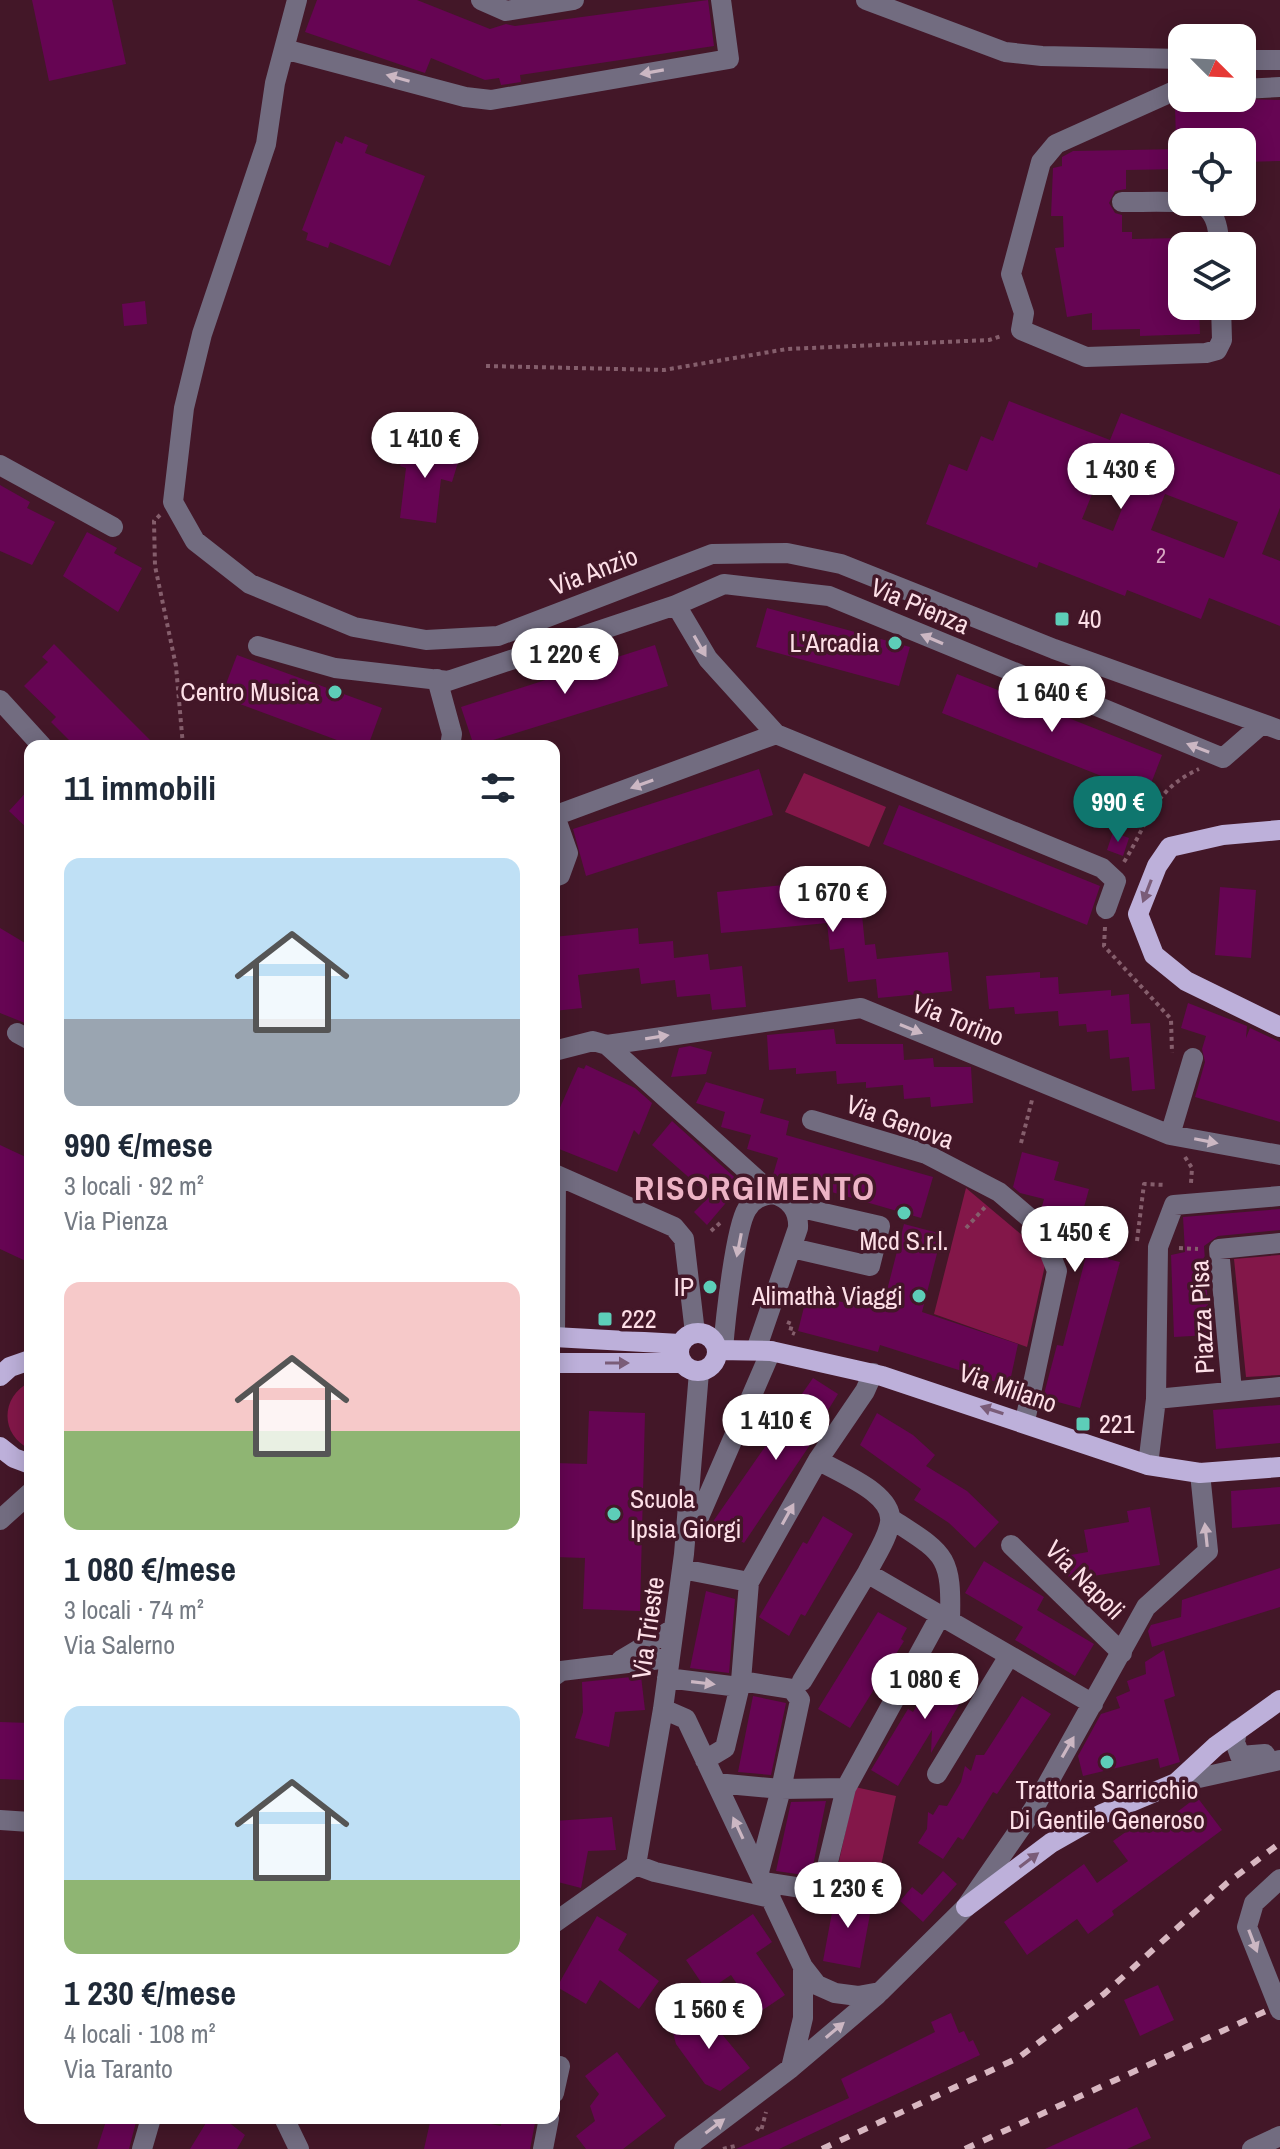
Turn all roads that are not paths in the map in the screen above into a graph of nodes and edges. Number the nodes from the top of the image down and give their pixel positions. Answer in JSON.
{"nodes":[{"id":1,"x":297,"y":0,"type":"edge"},
{"id":2,"x":481,"y":0,"type":"edge"},
{"id":3,"x":574,"y":0,"type":"edge"},
{"id":4,"x":721,"y":0,"type":"edge"},
{"id":5,"x":866,"y":0,"type":"edge"},
{"id":6,"x":284,"y":49,"type":"junction"},
{"id":7,"x":1168,"y":59,"type":"edge"},
{"id":8,"x":1256,"y":60,"type":"edge"},
{"id":9,"x":1280,"y":60,"type":"edge"},
{"id":10,"x":1280,"y":87,"type":"edge"},
{"id":11,"x":1256,"y":88,"type":"edge"},
{"id":12,"x":1168,"y":94,"type":"edge"},
{"id":13,"x":1122,"y":202,"type":"dead end"},
{"id":14,"x":1219,"y":232,"type":"edge"},
{"id":15,"x":1221,"y":320,"type":"edge"},
{"id":16,"x":0,"y":465,"type":"edge"},
{"id":17,"x":113,"y":527,"type":"dead end"},
{"id":18,"x":676,"y":605,"type":"junction"},
{"id":19,"x":258,"y":646,"type":"dead end"},
{"id":20,"x":437,"y":679,"type":"junction"},
{"id":21,"x":0,"y":700,"type":"edge"},
{"id":22,"x":1271,"y":727,"type":"edge"},
{"id":23,"x":776,"y":734,"type":"junction"},
{"id":24,"x":37,"y":740,"type":"edge"},
{"id":25,"x":451,"y":740,"type":"edge"},
{"id":26,"x":560,"y":814,"type":"edge"},
{"id":27,"x":1280,"y":830,"type":"edge"},
{"id":28,"x":560,"y":832,"type":"edge"},
{"id":29,"x":560,"y":875,"type":"edge"},
{"id":30,"x":1106,"y":909,"type":"road end"},
{"id":31,"x":1280,"y":1027,"type":"edge"},
{"id":32,"x":607,"y":1045,"type":"junction"},
{"id":33,"x":560,"y":1049,"type":"edge"},
{"id":34,"x":1182,"y":1058,"type":"road end"},
{"id":35,"x":812,"y":1120,"type":"dead end"},
{"id":36,"x":1170,"y":1135,"type":"junction"},
{"id":37,"x":1280,"y":1155,"type":"edge"},
{"id":38,"x":560,"y":1176,"type":"edge"},
{"id":39,"x":773,"y":1194,"type":"junction"},
{"id":40,"x":1280,"y":1196,"type":"edge"},
{"id":41,"x":793,"y":1206,"type":"junction"},
{"id":42,"x":1280,"y":1243,"type":"edge"},
{"id":43,"x":792,"y":1248,"type":"junction"},
{"id":44,"x":560,"y":1338,"type":"edge"},
{"id":45,"x":720,"y":1350,"type":"junction"},
{"id":46,"x":764,"y":1351,"type":"junction"},
{"id":47,"x":688,"y":1353,"type":"junction"},
{"id":48,"x":0,"y":1358,"type":"edge"},
{"id":49,"x":24,"y":1361,"type":"edge"},
{"id":50,"x":24,"y":1363,"type":"edge"},
{"id":51,"x":560,"y":1363,"type":"edge"},
{"id":52,"x":873,"y":1373,"type":"junction"},
{"id":53,"x":0,"y":1376,"type":"edge"},
{"id":54,"x":1280,"y":1387,"type":"edge"},
{"id":55,"x":1232,"y":1391,"type":"junction"},
{"id":56,"x":1156,"y":1399,"type":"junction"},
{"id":57,"x":1025,"y":1421,"type":"junction"},
{"id":58,"x":0,"y":1447,"type":"edge"},
{"id":59,"x":818,"y":1460,"type":"junction"},
{"id":60,"x":24,"y":1462,"type":"edge"},
{"id":61,"x":1148,"y":1465,"type":"junction"},
{"id":62,"x":1280,"y":1467,"type":"edge"},
{"id":63,"x":1200,"y":1473,"type":"junction"},
{"id":64,"x":24,"y":1498,"type":"edge"},
{"id":65,"x":890,"y":1518,"type":"junction"},
{"id":66,"x":0,"y":1520,"type":"edge"},
{"id":67,"x":1011,"y":1545,"type":"dead end"},
{"id":68,"x":683,"y":1562,"type":"junction"},
{"id":69,"x":867,"y":1573,"type":"junction"},
{"id":70,"x":749,"y":1582,"type":"junction"},
{"id":71,"x":945,"y":1618,"type":"junction"},
{"id":72,"x":673,"y":1629,"type":"junction"},
{"id":73,"x":1122,"y":1653,"type":"junction"},
{"id":74,"x":1009,"y":1656,"type":"junction"},
{"id":75,"x":614,"y":1664,"type":"junction"},
{"id":76,"x":668,"y":1668,"type":"junction"},
{"id":77,"x":560,"y":1672,"type":"edge"},
{"id":78,"x":802,"y":1681,"type":"dead end"},
{"id":79,"x":740,"y":1684,"type":"junction"},
{"id":80,"x":1280,"y":1700,"type":"edge"},
{"id":81,"x":1093,"y":1704,"type":"junction"},
{"id":82,"x":663,"y":1709,"type":"junction"},
{"id":83,"x":1237,"y":1730,"type":"junction"},
{"id":84,"x":1280,"y":1750,"type":"edge"},
{"id":85,"x":705,"y":1760,"type":"junction"},
{"id":86,"x":1280,"y":1760,"type":"edge"},
{"id":87,"x":937,"y":1774,"type":"dead end"},
{"id":88,"x":716,"y":1783,"type":"junction"},
{"id":89,"x":1176,"y":1783,"type":"junction"},
{"id":90,"x":846,"y":1788,"type":"junction"},
{"id":91,"x":781,"y":1789,"type":"junction"},
{"id":92,"x":0,"y":1820,"type":"edge"},
{"id":93,"x":24,"y":1822,"type":"edge"},
{"id":94,"x":636,"y":1865,"type":"junction"},
{"id":95,"x":1280,"y":1879,"type":"edge"},
{"id":96,"x":764,"y":1884,"type":"junction"},
{"id":97,"x":966,"y":1907,"type":"junction"},
{"id":98,"x":560,"y":1919,"type":"edge"},
{"id":99,"x":803,"y":1967,"type":"junction"},
{"id":100,"x":880,"y":1992,"type":"junction"},
{"id":101,"x":1280,"y":2010,"type":"edge"},
{"id":102,"x":791,"y":2068,"type":"junction"},
{"id":103,"x":149,"y":2124,"type":"edge"},
{"id":104,"x":548,"y":2124,"type":"edge"},
{"id":105,"x":1280,"y":2136,"type":"edge"},
{"id":106,"x":142,"y":2149,"type":"edge"},
{"id":107,"x":543,"y":2149,"type":"edge"},
{"id":108,"x":684,"y":2149,"type":"edge"},
{"id":109,"x":1252,"y":2149,"type":"edge"}],
"edges":[{"from":1,"to":6,"type":"street"},
{"from":2,"to":3,"type":"street"},
{"from":4,"to":6,"type":"street","one_way":true},
{"from":5,"to":7,"type":"street"},
{"from":6,"to":22,"type":"street","name":"Via Anzio"},
{"from":8,"to":9,"type":"street"},
{"from":10,"to":11,"type":"street"},
{"from":12,"to":15,"type":"street"},
{"from":13,"to":14,"type":"street"},
{"from":16,"to":17,"type":"street"},
{"from":18,"to":20,"type":"street","name":"Via Pienza"},
{"from":22,"to":18,"type":"street","name":"Via Pienza","one_way":true},
{"from":18,"to":23,"type":"street","one_way":true},
{"from":19,"to":20,"type":"street","name":"Via Pienza"},
{"from":20,"to":25,"type":"street"},
{"from":21,"to":24,"type":"street"},
{"from":23,"to":26,"type":"street","one_way":true},
{"from":23,"to":30,"type":"street"},
{"from":27,"to":31,"type":"main road","one_way":true},
{"from":28,"to":29,"type":"street"},
{"from":32,"to":33,"type":"street","name":"Via Torino"},
{"from":32,"to":36,"type":"street","name":"Via Torino","one_way":true},
{"from":32,"to":39,"type":"street"},
{"from":34,"to":36,"type":"street"},
{"from":35,"to":57,"type":"street","name":"Via Genova"},
{"from":36,"to":37,"type":"street","name":"Via Torino","one_way":true},
{"from":38,"to":47,"type":"street","name":"Via Trieste"},
{"from":39,"to":41,"type":"street"},
{"from":39,"to":45,"type":"street","one_way":true},
{"from":40,"to":56,"type":"street"},
{"from":41,"to":43,"type":"street","name":"Via Trieste"},
{"from":41,"to":43,"type":"street"},
{"from":42,"to":55,"type":"street","name":"Piazza Pisa"},
{"from":43,"to":46,"type":"street","name":"Via Trieste"},
{"from":44,"to":47,"type":"main road"},
{"from":45,"to":46,"type":"main road","name":"Via Milano"},
{"from":45,"to":47,"type":"main road"},
{"from":45,"to":47,"type":"main road"},
{"from":46,"to":52,"type":"main road","name":"Via Milano"},
{"from":46,"to":68,"type":"street","name":"Via Trieste"},
{"from":51,"to":47,"type":"main road","one_way":true},
{"from":47,"to":68,"type":"street","name":"Via Trieste"},
{"from":48,"to":49,"type":"main road"},
{"from":50,"to":53,"type":"main road"},
{"from":57,"to":52,"type":"main road","name":"Via Milano","one_way":true},
{"from":52,"to":59,"type":"street"},
{"from":54,"to":55,"type":"street"},
{"from":55,"to":56,"type":"street"},
{"from":56,"to":61,"type":"street"},
{"from":57,"to":61,"type":"main road","name":"Via Milano"},
{"from":58,"to":60,"type":"main road"},
{"from":59,"to":65,"type":"street"},
{"from":70,"to":59,"type":"street","one_way":true},
{"from":61,"to":63,"type":"main road","name":"Via Milano"},
{"from":62,"to":63,"type":"main road","name":"Via Milano"},
{"from":73,"to":63,"type":"street","one_way":true},
{"from":64,"to":66,"type":"street"},
{"from":65,"to":69,"type":"street"},
{"from":65,"to":71,"type":"street"},
{"from":67,"to":73,"type":"street","name":"Via Napoli"},
{"from":68,"to":70,"type":"street"},
{"from":68,"to":72,"type":"street","name":"Via Trieste"},
{"from":69,"to":71,"type":"street"},
{"from":69,"to":78,"type":"street"},
{"from":70,"to":79,"type":"street"},
{"from":71,"to":74,"type":"street"},
{"from":71,"to":90,"type":"street"},
{"from":72,"to":75,"type":"street"},
{"from":72,"to":76,"type":"street","name":"Via Trieste"},
{"from":73,"to":81,"type":"street"},
{"from":74,"to":81,"type":"street"},
{"from":74,"to":87,"type":"street"},
{"from":75,"to":76,"type":"street"},
{"from":75,"to":77,"type":"street"},
{"from":76,"to":79,"type":"street","one_way":true},
{"from":76,"to":82,"type":"street","name":"Via Trieste"},
{"from":79,"to":85,"type":"street"},
{"from":79,"to":91,"type":"street"},
{"from":80,"to":83,"type":"main road"},
{"from":97,"to":81,"type":"street","one_way":true},
{"from":82,"to":85,"type":"street"},
{"from":82,"to":94,"type":"street","name":"Via Trieste"},
{"from":83,"to":84,"type":"street"},
{"from":83,"to":89,"type":"main road"},
{"from":85,"to":88,"type":"street"},
{"from":86,"to":89,"type":"street"},
{"from":88,"to":91,"type":"street"},
{"from":96,"to":88,"type":"street","one_way":true},
{"from":97,"to":89,"type":"main road","one_way":true},
{"from":90,"to":91,"type":"street"},
{"from":90,"to":96,"type":"street"},
{"from":91,"to":96,"type":"street"},
{"from":92,"to":93,"type":"street"},
{"from":94,"to":96,"type":"street"},
{"from":94,"to":98,"type":"street"},
{"from":95,"to":101,"type":"street","one_way":true},
{"from":96,"to":99,"type":"street"},
{"from":97,"to":100,"type":"street"},
{"from":99,"to":100,"type":"street"},
{"from":99,"to":102,"type":"street"},
{"from":102,"to":100,"type":"street","one_way":true},
{"from":108,"to":102,"type":"street","one_way":true},
{"from":103,"to":106,"type":"street"},
{"from":104,"to":107,"type":"street"},
{"from":105,"to":109,"type":"street"}]}
